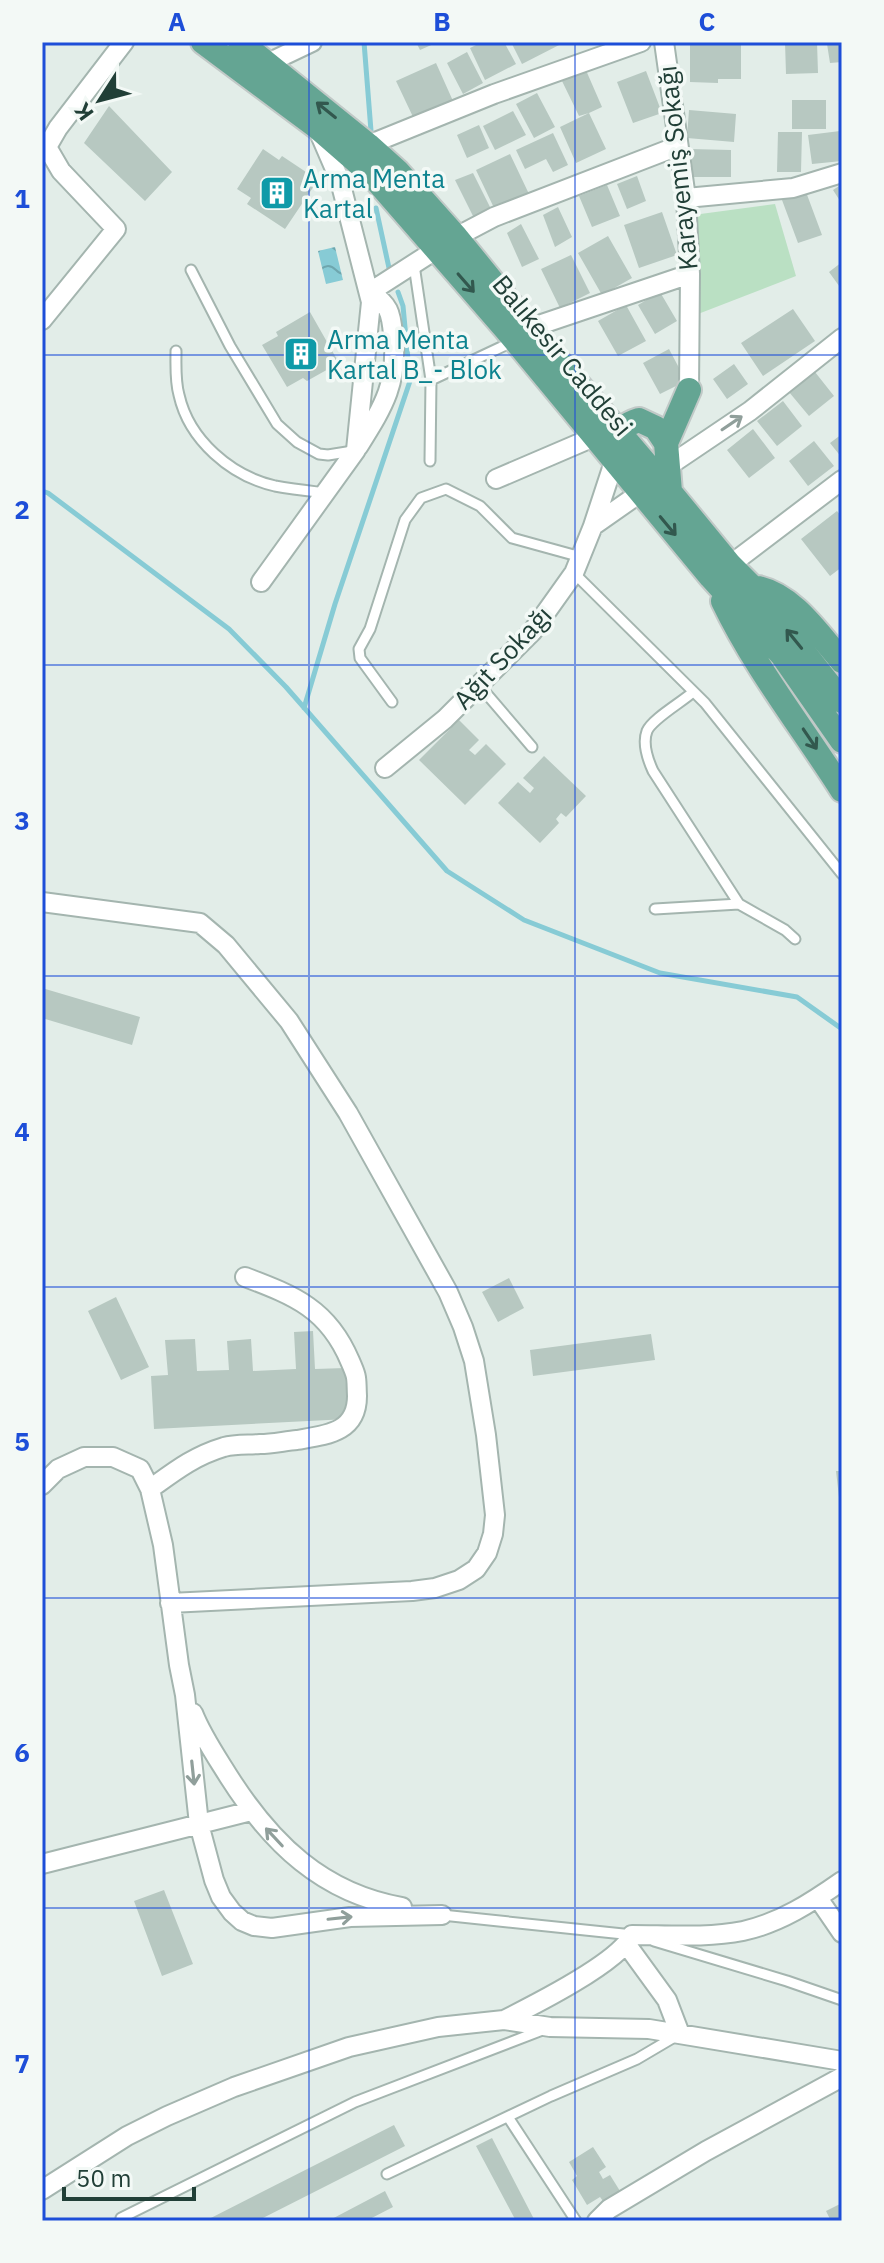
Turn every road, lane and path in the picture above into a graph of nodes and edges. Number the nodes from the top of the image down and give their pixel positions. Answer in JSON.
{"nodes":[{"id":1,"x":124,"y":42,"type":"edge"},
{"id":2,"x":203,"y":42,"type":"edge"},
{"id":3,"x":240,"y":42,"type":"edge"},
{"id":4,"x":312,"y":42,"type":"edge"},
{"id":5,"x":641,"y":42,"type":"edge"},
{"id":6,"x":664,"y":42,"type":"edge"},
{"id":7,"x":268,"y":63,"type":"junction"},
{"id":8,"x":317,"y":127,"type":"junction"},
{"id":9,"x":368,"y":145,"type":"junction"},
{"id":10,"x":678,"y":146,"type":"junction"},
{"id":11,"x":842,"y":173,"type":"edge"},
{"id":12,"x":686,"y":198,"type":"junction"},
{"id":13,"x":446,"y":243,"type":"junction"},
{"id":14,"x":414,"y":265,"type":"junction"},
{"id":15,"x":191,"y":270,"type":"dead end"},
{"id":16,"x":690,"y":274,"type":"junction"},
{"id":17,"x":370,"y":292,"type":"junction"},
{"id":18,"x":42,"y":320,"type":"edge"},
{"id":19,"x":522,"y":334,"type":"junction"},
{"id":20,"x":842,"y":338,"type":"edge"},
{"id":21,"x":176,"y":351,"type":"dead end"},
{"id":22,"x":431,"y":380,"type":"junction"},
{"id":23,"x":689,"y":390,"type":"junction"},
{"id":24,"x":617,"y":429,"type":"junction"},
{"id":25,"x":356,"y":450,"type":"junction"},
{"id":26,"x":667,"y":455,"type":"junction"},
{"id":27,"x":430,"y":461,"type":"dead end"},
{"id":28,"x":614,"y":462,"type":"junction"},
{"id":29,"x":496,"y":479,"type":"dead end"},
{"id":30,"x":842,"y":480,"type":"edge"},
{"id":31,"x":670,"y":492,"type":"junction"},
{"id":32,"x":325,"y":493,"type":"junction"},
{"id":33,"x":640,"y":493,"type":"junction"},
{"id":34,"x":593,"y":526,"type":"junction"},
{"id":35,"x":578,"y":565,"type":"junction"},
{"id":36,"x":720,"y":571,"type":"junction"},
{"id":37,"x":261,"y":582,"type":"dead end"},
{"id":38,"x":752,"y":587,"type":"junction"},
{"id":39,"x":837,"y":647,"type":"edge"},
{"id":40,"x":479,"y":685,"type":"junction"},
{"id":41,"x":693,"y":692,"type":"junction"},
{"id":42,"x":842,"y":701,"type":"edge"},
{"id":43,"x":392,"y":702,"type":"dead end"},
{"id":44,"x":842,"y":741,"type":"edge"},
{"id":45,"x":532,"y":747,"type":"dead end"},
{"id":46,"x":385,"y":768,"type":"dead end"},
{"id":47,"x":842,"y":790,"type":"edge"},
{"id":48,"x":842,"y":874,"type":"edge"},
{"id":49,"x":42,"y":902,"type":"edge"},
{"id":50,"x":739,"y":904,"type":"junction"},
{"id":51,"x":655,"y":909,"type":"dead end"},
{"id":52,"x":795,"y":939,"type":"dead end"},
{"id":53,"x":245,"y":1277,"type":"dead end"},
{"id":54,"x":42,"y":1485,"type":"edge"},
{"id":55,"x":150,"y":1489,"type":"junction"},
{"id":56,"x":170,"y":1603,"type":"junction"},
{"id":57,"x":185,"y":1695,"type":"junction"},
{"id":58,"x":251,"y":1811,"type":"junction"},
{"id":59,"x":199,"y":1824,"type":"junction"},
{"id":60,"x":42,"y":1864,"type":"edge"},
{"id":61,"x":842,"y":1881,"type":"edge"},
{"id":62,"x":818,"y":1898,"type":"junction"},
{"id":63,"x":442,"y":1915,"type":"junction"},
{"id":64,"x":842,"y":1933,"type":"edge"},
{"id":65,"x":629,"y":1940,"type":"junction"},
{"id":66,"x":842,"y":2000,"type":"edge"},
{"id":67,"x":504,"y":2020,"type":"junction"},
{"id":68,"x":550,"y":2027,"type":"junction"},
{"id":69,"x":680,"y":2034,"type":"junction"},
{"id":70,"x":842,"y":2061,"type":"edge"},
{"id":71,"x":842,"y":2077,"type":"edge"},
{"id":72,"x":508,"y":2117,"type":"junction"},
{"id":73,"x":387,"y":2174,"type":"dead end"},
{"id":74,"x":42,"y":2190,"type":"edge"},
{"id":75,"x":121,"y":2218,"type":"dead end"},
{"id":76,"x":576,"y":2221,"type":"edge"},
{"id":77,"x":597,"y":2221,"type":"edge"}],
"edges":[{"from":1,"to":18,"type":"street"},
{"from":2,"to":8,"type":"main road","name":"Balıkesir Caddesi"},
{"from":3,"to":7,"type":"main road","name":"Balıkesir Caddesi"},
{"from":4,"to":7,"type":"street"},
{"from":5,"to":9,"type":"street"},
{"from":6,"to":10,"type":"street","name":"Karayemiş Sokağı"},
{"from":9,"to":7,"type":"main road","name":"Balıkesir Caddesi","one_way":true},
{"from":8,"to":13,"type":"main road","name":"Balıkesir Caddesi"},
{"from":8,"to":17,"type":"street"},
{"from":9,"to":13,"type":"main road","name":"Balıkesir Caddesi"},
{"from":10,"to":12,"type":"street","name":"Karayemiş Sokağı"},
{"from":10,"to":13,"type":"street"},
{"from":11,"to":12,"type":"street"},
{"from":12,"to":16,"type":"street","name":"Karayemiş Sokağı"},
{"from":13,"to":14,"type":"street"},
{"from":13,"to":19,"type":"main road","name":"Balıkesir Caddesi"},
{"from":14,"to":17,"type":"street"},
{"from":14,"to":22,"type":"lane"},
{"from":15,"to":25,"type":"lane"},
{"from":16,"to":19,"type":"street"},
{"from":16,"to":23,"type":"street","name":"Karayemiş Sokağı"},
{"from":17,"to":25,"type":"street"},
{"from":17,"to":25,"type":"street"},
{"from":19,"to":22,"type":"lane"},
{"from":19,"to":24,"type":"main road","name":"Balıkesir Caddesi"},
{"from":26,"to":20,"type":"street","one_way":true},
{"from":21,"to":32,"type":"lane"},
{"from":22,"to":27,"type":"lane"},
{"from":23,"to":24,"type":"main road"},
{"from":23,"to":26,"type":"main road"},
{"from":24,"to":26,"type":"main road"},
{"from":24,"to":28,"type":"main road"},
{"from":24,"to":29,"type":"street"},
{"from":24,"to":31,"type":"main road","name":"Balıkesir Caddesi"},
{"from":25,"to":32,"type":"street"},
{"from":26,"to":31,"type":"main road"},
{"from":28,"to":33,"type":"main road","name":"Balıkesir Caddesi"},
{"from":28,"to":34,"type":"street","name":"Ağıt Sokağı"},
{"from":30,"to":36,"type":"street"},
{"from":31,"to":36,"type":"main road","name":"Balıkesir Caddesi"},
{"from":32,"to":37,"type":"street"},
{"from":33,"to":34,"type":"street"},
{"from":33,"to":36,"type":"main road","name":"Balıkesir Caddesi","one_way":true},
{"from":34,"to":35,"type":"street","name":"Ağıt Sokağı"},
{"from":35,"to":40,"type":"street","name":"Ağıt Sokağı"},
{"from":35,"to":41,"type":"lane"},
{"from":35,"to":43,"type":"lane"},
{"from":36,"to":38,"type":"main road","name":"Balıkesir Caddesi"},
{"from":36,"to":44,"type":"main road","name":"Balıkesir Caddesi"},
{"from":36,"to":47,"type":"main road","one_way":true},
{"from":38,"to":39,"type":"main road"},
{"from":42,"to":38,"type":"main road","name":"Balıkesir Caddesi","one_way":true},
{"from":40,"to":45,"type":"lane"},
{"from":40,"to":46,"type":"street","name":"Ağıt Sokağı"},
{"from":41,"to":48,"type":"lane"},
{"from":41,"to":50,"type":"lane"},
{"from":49,"to":56,"type":"street"},
{"from":50,"to":51,"type":"lane"},
{"from":50,"to":52,"type":"lane"},
{"from":53,"to":55,"type":"street"},
{"from":54,"to":55,"type":"street"},
{"from":55,"to":56,"type":"street"},
{"from":56,"to":57,"type":"street"},
{"from":57,"to":58,"type":"street"},
{"from":57,"to":59,"type":"street","one_way":true},
{"from":58,"to":59,"type":"street"},
{"from":63,"to":58,"type":"street","one_way":true},
{"from":59,"to":60,"type":"street"},
{"from":59,"to":63,"type":"street","one_way":true},
{"from":61,"to":62,"type":"street"},
{"from":62,"to":64,"type":"street"},
{"from":62,"to":65,"type":"street"},
{"from":63,"to":65,"type":"lane"},
{"from":65,"to":66,"type":"lane"},
{"from":65,"to":67,"type":"street"},
{"from":65,"to":69,"type":"street"},
{"from":67,"to":68,"type":"street"},
{"from":67,"to":74,"type":"street"},
{"from":68,"to":69,"type":"street"},
{"from":68,"to":75,"type":"lane"},
{"from":69,"to":70,"type":"street"},
{"from":69,"to":72,"type":"lane"},
{"from":71,"to":77,"type":"street"},
{"from":72,"to":73,"type":"lane"},
{"from":72,"to":76,"type":"lane"}]}
